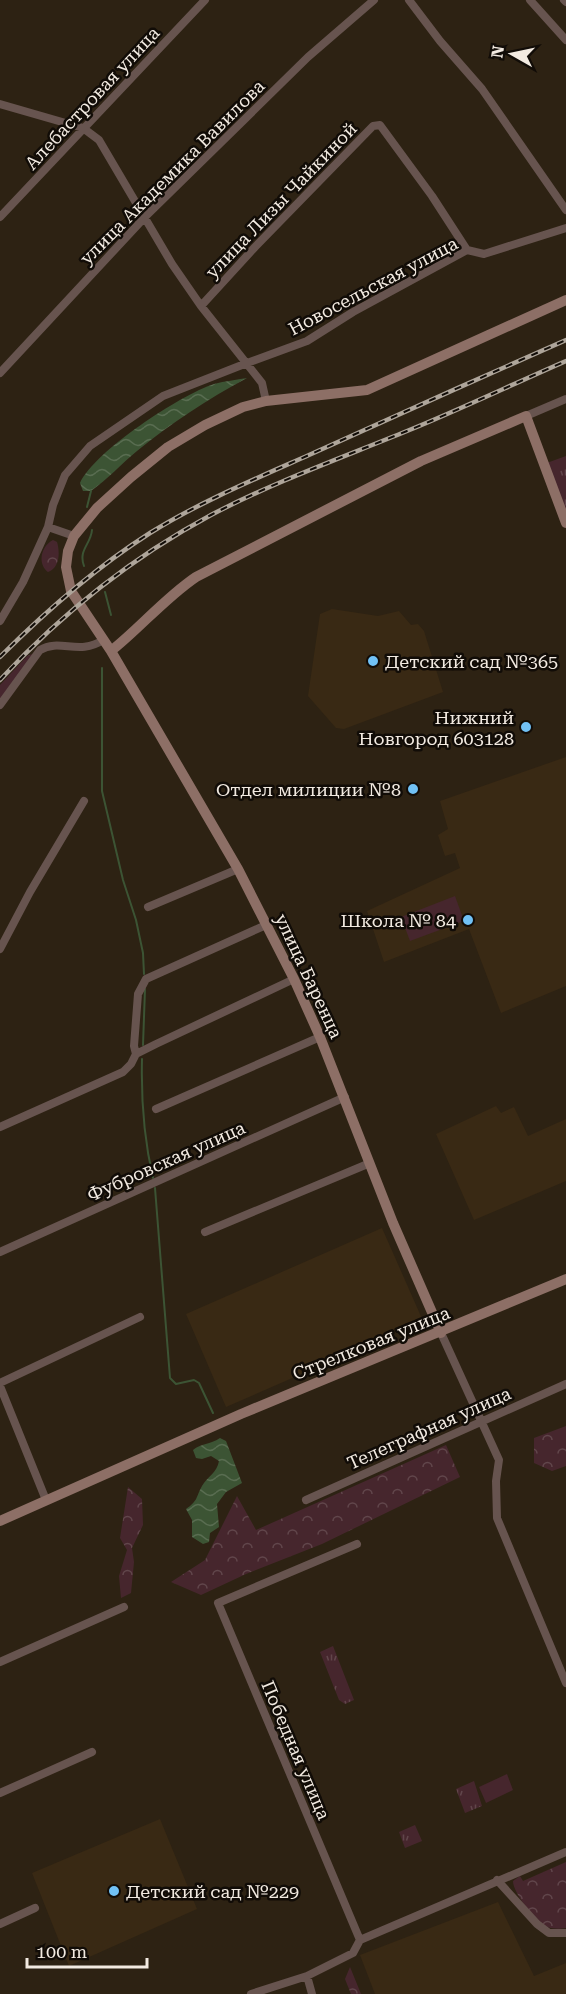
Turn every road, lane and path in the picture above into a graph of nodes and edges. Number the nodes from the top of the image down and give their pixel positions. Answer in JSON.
{"nodes":[{"id":1,"x":204,"y":0,"type":"edge"},
{"id":2,"x":374,"y":0,"type":"edge"},
{"id":3,"x":409,"y":0,"type":"edge"},
{"id":4,"x":530,"y":0,"type":"edge"},
{"id":5,"x":566,"y":40,"type":"edge"},
{"id":6,"x":0,"y":104,"type":"edge"},
{"id":7,"x":83,"y":128,"type":"junction"},
{"id":8,"x":566,"y":210,"type":"edge"},
{"id":9,"x":0,"y":217,"type":"edge"},
{"id":10,"x":145,"y":217,"type":"junction"},
{"id":11,"x":566,"y":228,"type":"edge"},
{"id":12,"x":467,"y":250,"type":"junction"},
{"id":13,"x":566,"y":300,"type":"edge"},
{"id":14,"x":201,"y":306,"type":"junction"},
{"id":15,"x":247,"y":363,"type":"junction"},
{"id":16,"x":0,"y":373,"type":"edge"},
{"id":17,"x":566,"y":399,"type":"edge"},
{"id":18,"x":266,"y":401,"type":"junction"},
{"id":19,"x":526,"y":416,"type":"junction"},
{"id":20,"x":566,"y":523,"type":"edge"},
{"id":21,"x":48,"y":527,"type":"junction"},
{"id":22,"x":74,"y":536,"type":"junction"},
{"id":23,"x":0,"y":621,"type":"edge"},
{"id":24,"x":103,"y":640,"type":"junction"},
{"id":25,"x":111,"y":651,"type":"junction"},
{"id":26,"x":0,"y":705,"type":"edge"},
{"id":27,"x":84,"y":801,"type":"dead end"},
{"id":28,"x":238,"y":869,"type":"junction"},
{"id":29,"x":148,"y":907,"type":"dead end"},
{"id":30,"x":266,"y":925,"type":"junction"},
{"id":31,"x":0,"y":949,"type":"edge"},
{"id":32,"x":294,"y":979,"type":"junction"},
{"id":33,"x":320,"y":1037,"type":"junction"},
{"id":34,"x":136,"y":1054,"type":"junction"},
{"id":35,"x":345,"y":1097,"type":"junction"},
{"id":36,"x":156,"y":1109,"type":"dead end"},
{"id":37,"x":0,"y":1127,"type":"edge"},
{"id":38,"x":370,"y":1163,"type":"junction"},
{"id":39,"x":205,"y":1232,"type":"dead end"},
{"id":40,"x":0,"y":1252,"type":"edge"},
{"id":41,"x":566,"y":1279,"type":"edge"},
{"id":42,"x":140,"y":1317,"type":"dead end"},
{"id":43,"x":441,"y":1333,"type":"junction"},
{"id":44,"x":0,"y":1384,"type":"edge"},
{"id":45,"x":566,"y":1384,"type":"edge"},
{"id":46,"x":481,"y":1420,"type":"junction"},
{"id":47,"x":46,"y":1500,"type":"junction"},
{"id":48,"x":306,"y":1500,"type":"dead end"},
{"id":49,"x":0,"y":1521,"type":"edge"},
{"id":50,"x":357,"y":1544,"type":"dead end"},
{"id":51,"x":124,"y":1607,"type":"dead end"},
{"id":52,"x":0,"y":1662,"type":"edge"},
{"id":53,"x":566,"y":1683,"type":"edge"},
{"id":54,"x":92,"y":1752,"type":"dead end"},
{"id":55,"x":0,"y":1793,"type":"edge"},
{"id":56,"x":566,"y":1852,"type":"edge"},
{"id":57,"x":497,"y":1880,"type":"junction"},
{"id":58,"x":35,"y":1908,"type":"dead end"},
{"id":59,"x":0,"y":1924,"type":"edge"},
{"id":60,"x":566,"y":1933,"type":"edge"},
{"id":61,"x":360,"y":1940,"type":"junction"},
{"id":62,"x":307,"y":1976,"type":"junction"},
{"id":63,"x":251,"y":1994,"type":"edge"},
{"id":64,"x":312,"y":1994,"type":"edge"}],
"edges":[{"from":1,"to":7,"type":"street","name":"Алебастровая улица"},
{"from":2,"to":10,"type":"street","name":"улица Академика Вавилова"},
{"from":3,"to":8,"type":"street"},
{"from":4,"to":5,"type":"street"},
{"from":6,"to":7,"type":"street"},
{"from":7,"to":9,"type":"street","name":"Алебастровая улица"},
{"from":7,"to":10,"type":"street"},
{"from":10,"to":14,"type":"street"},
{"from":10,"to":16,"type":"street","name":"улица Академика Вавилова"},
{"from":11,"to":12,"type":"street","name":"Новосельская улица"},
{"from":12,"to":14,"type":"street","name":"улица Лизы Чайкиной"},
{"from":12,"to":15,"type":"street","name":"Новосельская улица"},
{"from":13,"to":18,"type":"street"},
{"from":14,"to":15,"type":"street"},
{"from":15,"to":18,"type":"street"},
{"from":15,"to":21,"type":"street","name":"Новосельская улица"},
{"from":17,"to":19,"type":"street"},
{"from":18,"to":22,"type":"street"},
{"from":19,"to":20,"type":"street"},
{"from":19,"to":25,"type":"street"},
{"from":21,"to":22,"type":"street"},
{"from":21,"to":23,"type":"street","name":"Новосельская улица"},
{"from":22,"to":24,"type":"street","name":"улица Баренца"},
{"from":24,"to":25,"type":"street","name":"улица Баренца"},
{"from":24,"to":26,"type":"street"},
{"from":25,"to":28,"type":"street","name":"улица Баренца"},
{"from":27,"to":31,"type":"street"},
{"from":28,"to":29,"type":"street"},
{"from":28,"to":30,"type":"street","name":"улица Баренца"},
{"from":30,"to":32,"type":"street","name":"улица Баренца"},
{"from":30,"to":34,"type":"street"},
{"from":32,"to":33,"type":"street","name":"улица Баренца"},
{"from":32,"to":34,"type":"street"},
{"from":33,"to":35,"type":"street","name":"улица Баренца"},
{"from":33,"to":36,"type":"street"},
{"from":34,"to":37,"type":"street"},
{"from":35,"to":38,"type":"street","name":"улица Баренца"},
{"from":35,"to":40,"type":"street","name":"Фубровская улица"},
{"from":38,"to":39,"type":"street"},
{"from":38,"to":43,"type":"street","name":"улица Баренца"},
{"from":41,"to":43,"type":"street","name":"Стрелковая улица"},
{"from":42,"to":44,"type":"street"},
{"from":43,"to":46,"type":"street"},
{"from":43,"to":47,"type":"street","name":"Стрелковая улица"},
{"from":44,"to":47,"type":"street"},
{"from":45,"to":46,"type":"street","name":"Телеграфная улица"},
{"from":46,"to":48,"type":"street","name":"Телеграфная улица"},
{"from":46,"to":53,"type":"street"},
{"from":47,"to":49,"type":"street","name":"Стрелковая улица"},
{"from":50,"to":61,"type":"street","name":"Победная улица"},
{"from":51,"to":52,"type":"street"},
{"from":54,"to":55,"type":"street"},
{"from":56,"to":57,"type":"street"},
{"from":57,"to":60,"type":"street"},
{"from":57,"to":61,"type":"street"},
{"from":58,"to":59,"type":"street"},
{"from":61,"to":62,"type":"street"},
{"from":62,"to":63,"type":"street"},
{"from":62,"to":64,"type":"street"}]}
